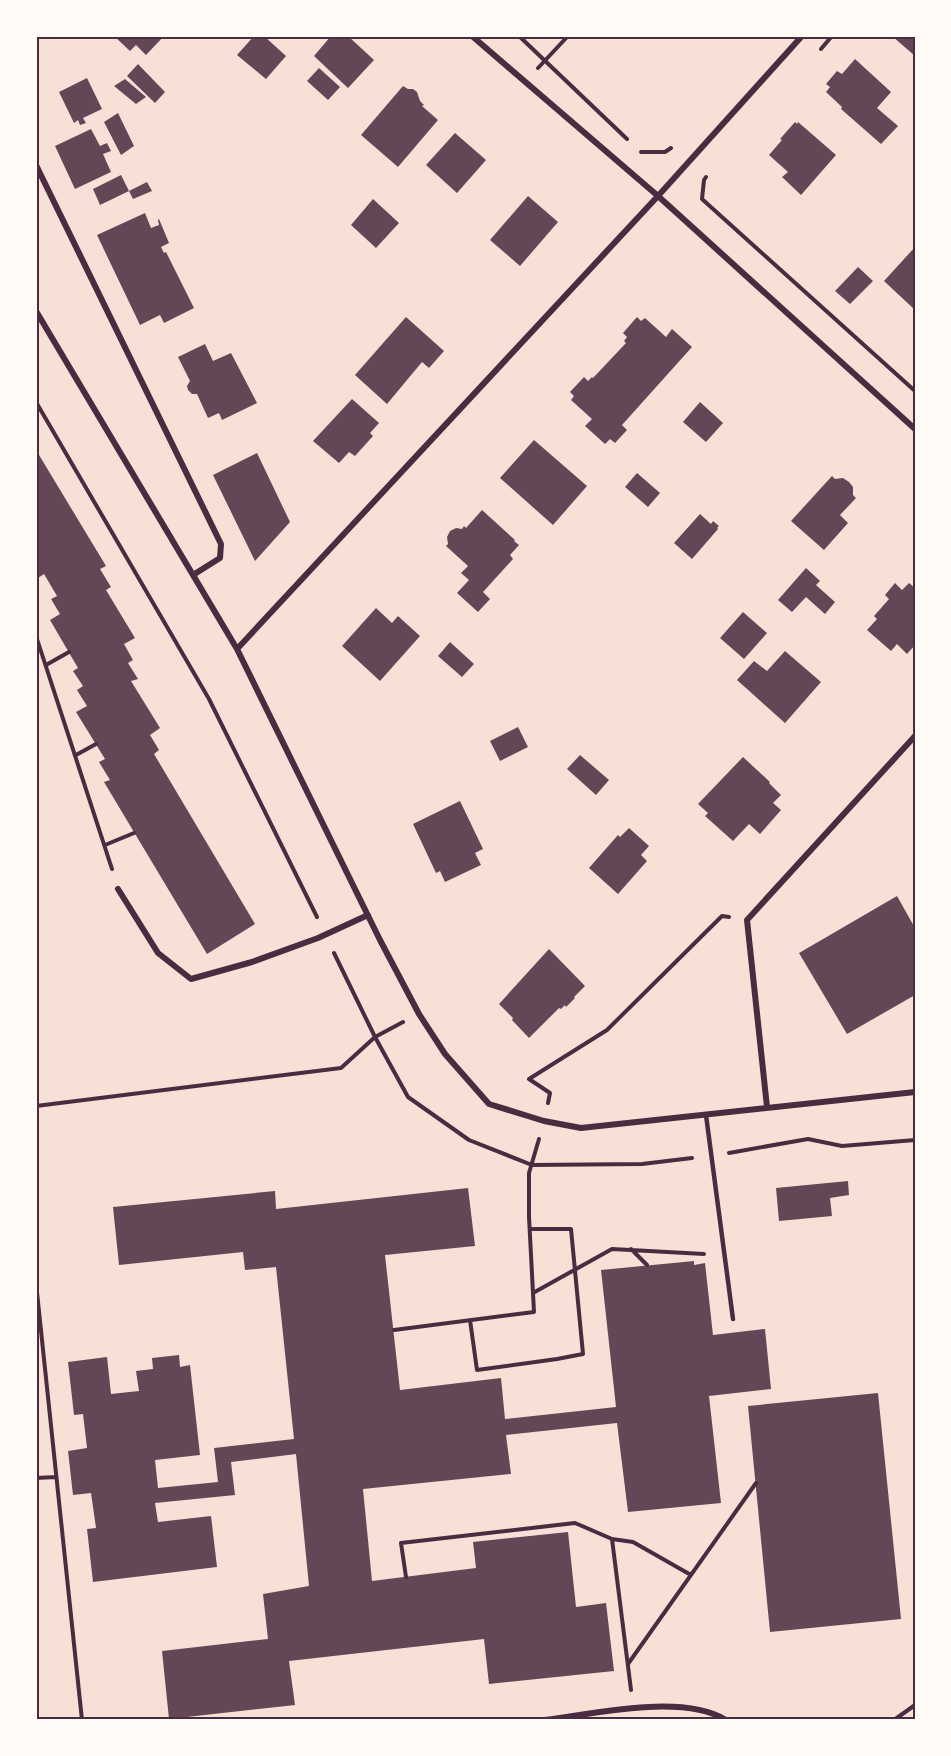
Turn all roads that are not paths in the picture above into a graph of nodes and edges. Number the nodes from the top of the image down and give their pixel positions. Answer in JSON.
{"nodes":[{"id":1,"x":472,"y":36,"type":"edge"},
{"id":2,"x":802,"y":36,"type":"edge"},
{"id":3,"x":36,"y":165,"type":"edge"},
{"id":4,"x":658,"y":196,"type":"junction"},
{"id":5,"x":36,"y":311,"type":"edge"},
{"id":6,"x":915,"y":429,"type":"edge"},
{"id":7,"x":193,"y":575,"type":"junction"},
{"id":8,"x":237,"y":649,"type":"junction"},
{"id":9,"x":915,"y":736,"type":"edge"},
{"id":10,"x":118,"y":889,"type":"dead end"},
{"id":11,"x":368,"y":915,"type":"junction"},
{"id":12,"x":915,"y":1092,"type":"edge"},
{"id":13,"x":767,"y":1107,"type":"junction"},
{"id":14,"x":706,"y":1115,"type":"junction"},
{"id":15,"x":733,"y":1319,"type":"dead end"},
{"id":16,"x":544,"y":1720,"type":"edge"},
{"id":17,"x":726,"y":1720,"type":"edge"}],
"edges":[{"from":1,"to":4,"type":"street"},
{"from":2,"to":4,"type":"street"},
{"from":3,"to":7,"type":"street"},
{"from":4,"to":6,"type":"street"},
{"from":4,"to":8,"type":"street"},
{"from":5,"to":7,"type":"street"},
{"from":7,"to":8,"type":"street"},
{"from":8,"to":11,"type":"street"},
{"from":9,"to":13,"type":"street"},
{"from":10,"to":11,"type":"street"},
{"from":11,"to":14,"type":"street"},
{"from":12,"to":13,"type":"street"},
{"from":13,"to":14,"type":"street"},
{"from":14,"to":15,"type":"lane"},
{"from":16,"to":17,"type":"street"}]}
